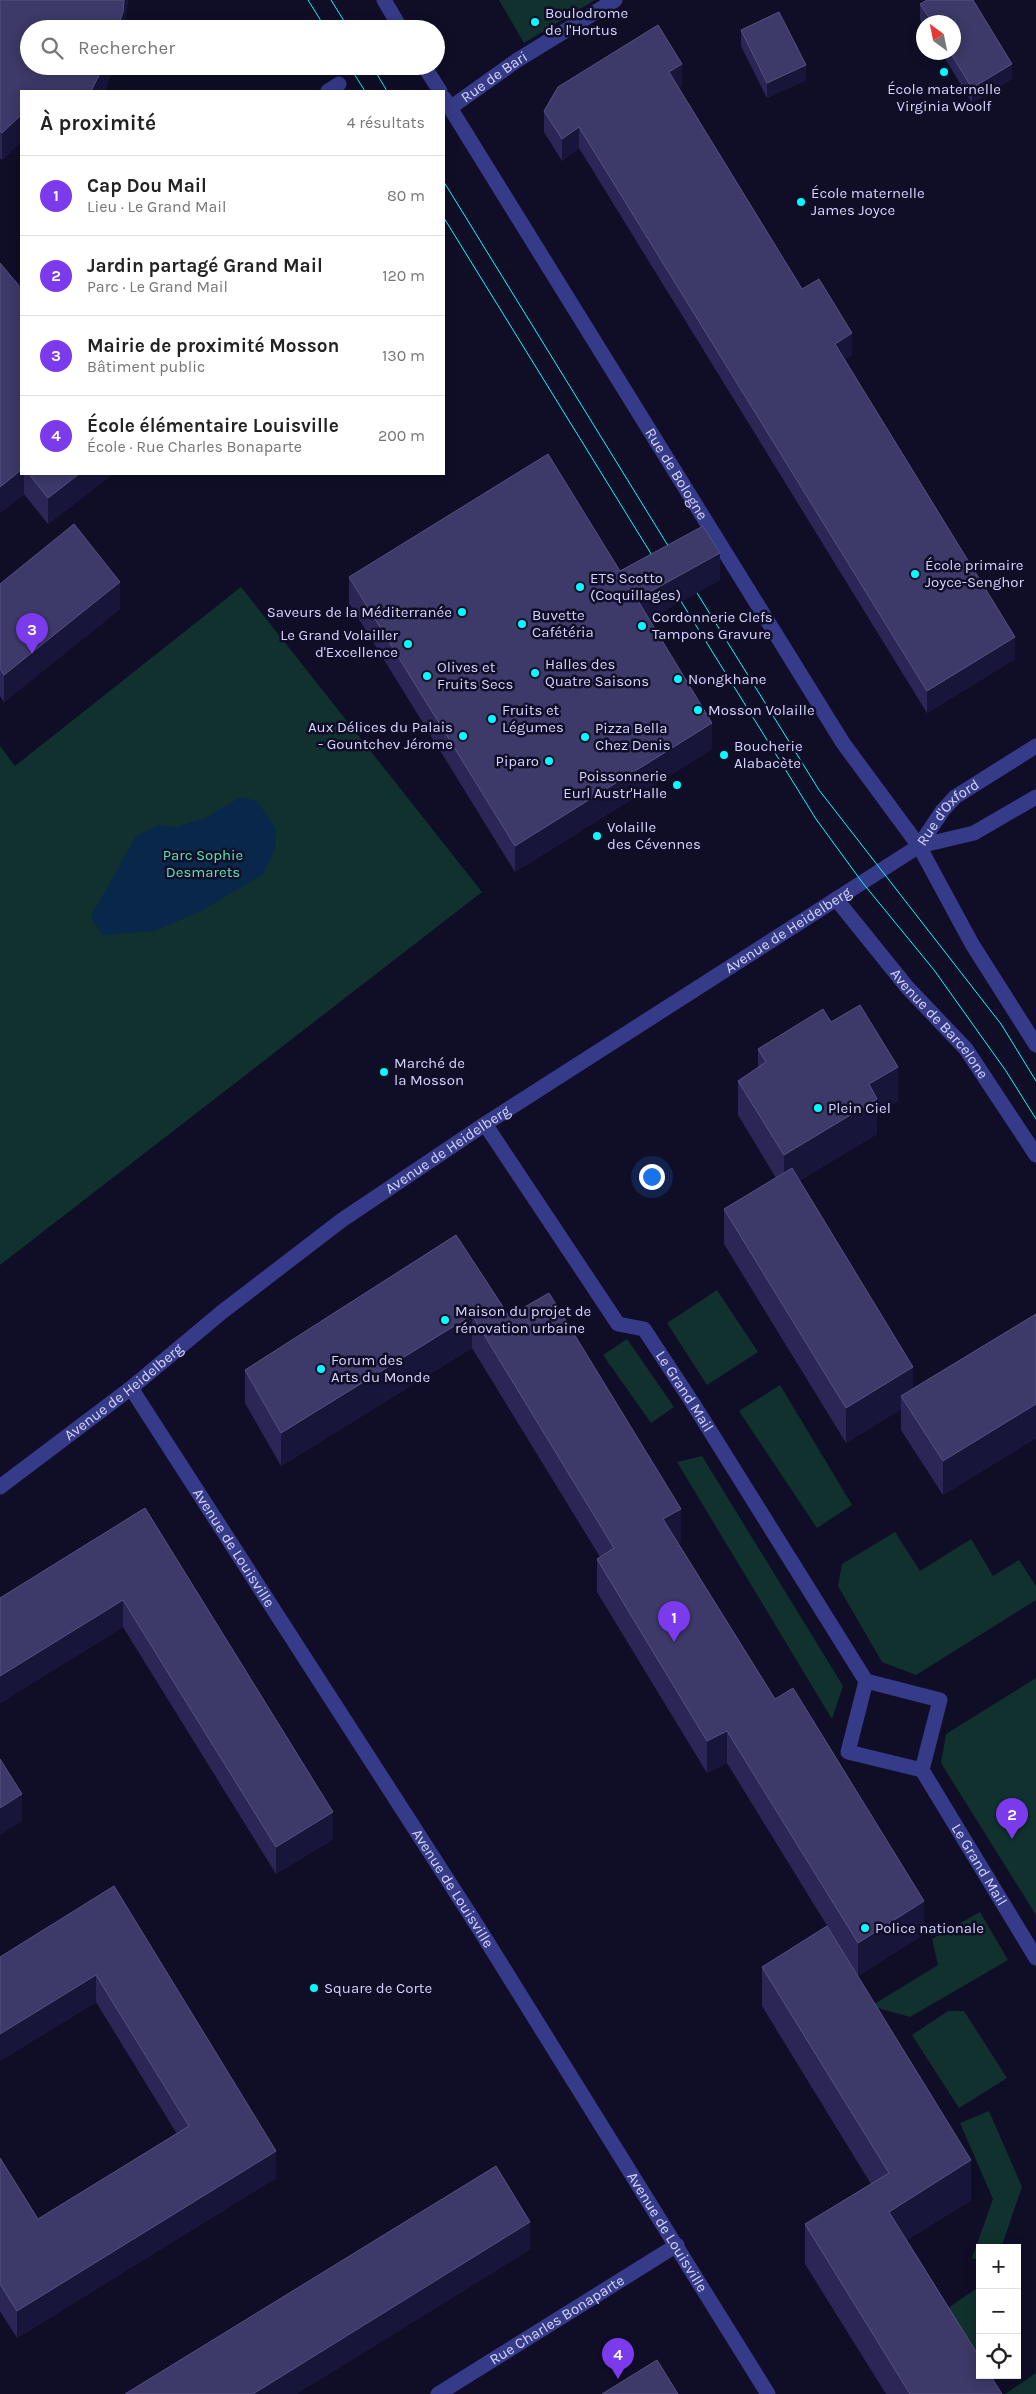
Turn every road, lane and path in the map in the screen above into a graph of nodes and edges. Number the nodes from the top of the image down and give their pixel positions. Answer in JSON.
{"nodes":[{"id":1,"x":384,"y":0,"type":"edge"},
{"id":2,"x":615,"y":0,"type":"edge"},
{"id":3,"x":396,"y":20,"type":"edge"},
{"id":4,"x":430,"y":75,"type":"edge"},
{"id":5,"x":439,"y":90,"type":"edge"},
{"id":6,"x":447,"y":103,"type":"edge"},
{"id":7,"x":1036,"y":746,"type":"edge"},
{"id":8,"x":1036,"y":797,"type":"edge"},
{"id":9,"x":919,"y":846,"type":"junction"},
{"id":10,"x":836,"y":899,"type":"junction"},
{"id":11,"x":1036,"y":1045,"type":"edge"},
{"id":12,"x":485,"y":1124,"type":"junction"},
{"id":13,"x":1036,"y":1155,"type":"edge"},
{"id":14,"x":132,"y":1388,"type":"junction"},
{"id":15,"x":0,"y":1487,"type":"edge"},
{"id":16,"x":866,"y":1681,"type":"junction"},
{"id":17,"x":922,"y":1770,"type":"junction"},
{"id":18,"x":1036,"y":1958,"type":"edge"},
{"id":19,"x":677,"y":2245,"type":"junction"},
{"id":20,"x":438,"y":2394,"type":"edge"},
{"id":21,"x":768,"y":2394,"type":"edge"}],
"edges":[{"from":1,"to":3,"type":"street"},
{"from":2,"to":6,"type":"street","name":"Rue de Bari"},
{"from":4,"to":5,"type":"street"},
{"from":6,"to":9,"type":"street","name":"Rue de Bologne"},
{"from":7,"to":9,"type":"street","name":"Rue d'Oxford"},
{"from":8,"to":9,"type":"street","name":"Rue d'Oxford"},
{"from":9,"to":10,"type":"street","name":"Avenue de Heidelberg"},
{"from":9,"to":11,"type":"street"},
{"from":10,"to":12,"type":"street","name":"Avenue de Heidelberg"},
{"from":10,"to":13,"type":"street","name":"Avenue de Barcelone"},
{"from":12,"to":14,"type":"street","name":"Avenue de Heidelberg"},
{"from":12,"to":16,"type":"street","name":"Le Grand Mail"},
{"from":14,"to":15,"type":"street","name":"Avenue de Heidelberg"},
{"from":14,"to":19,"type":"street","name":"Avenue de Louisville"},
{"from":16,"to":17,"type":"street"},
{"from":16,"to":17,"type":"street"},
{"from":17,"to":18,"type":"street","name":"Le Grand Mail"},
{"from":19,"to":20,"type":"street","name":"Rue Charles Bonaparte"},
{"from":19,"to":21,"type":"street","name":"Avenue de Louisville"}]}
